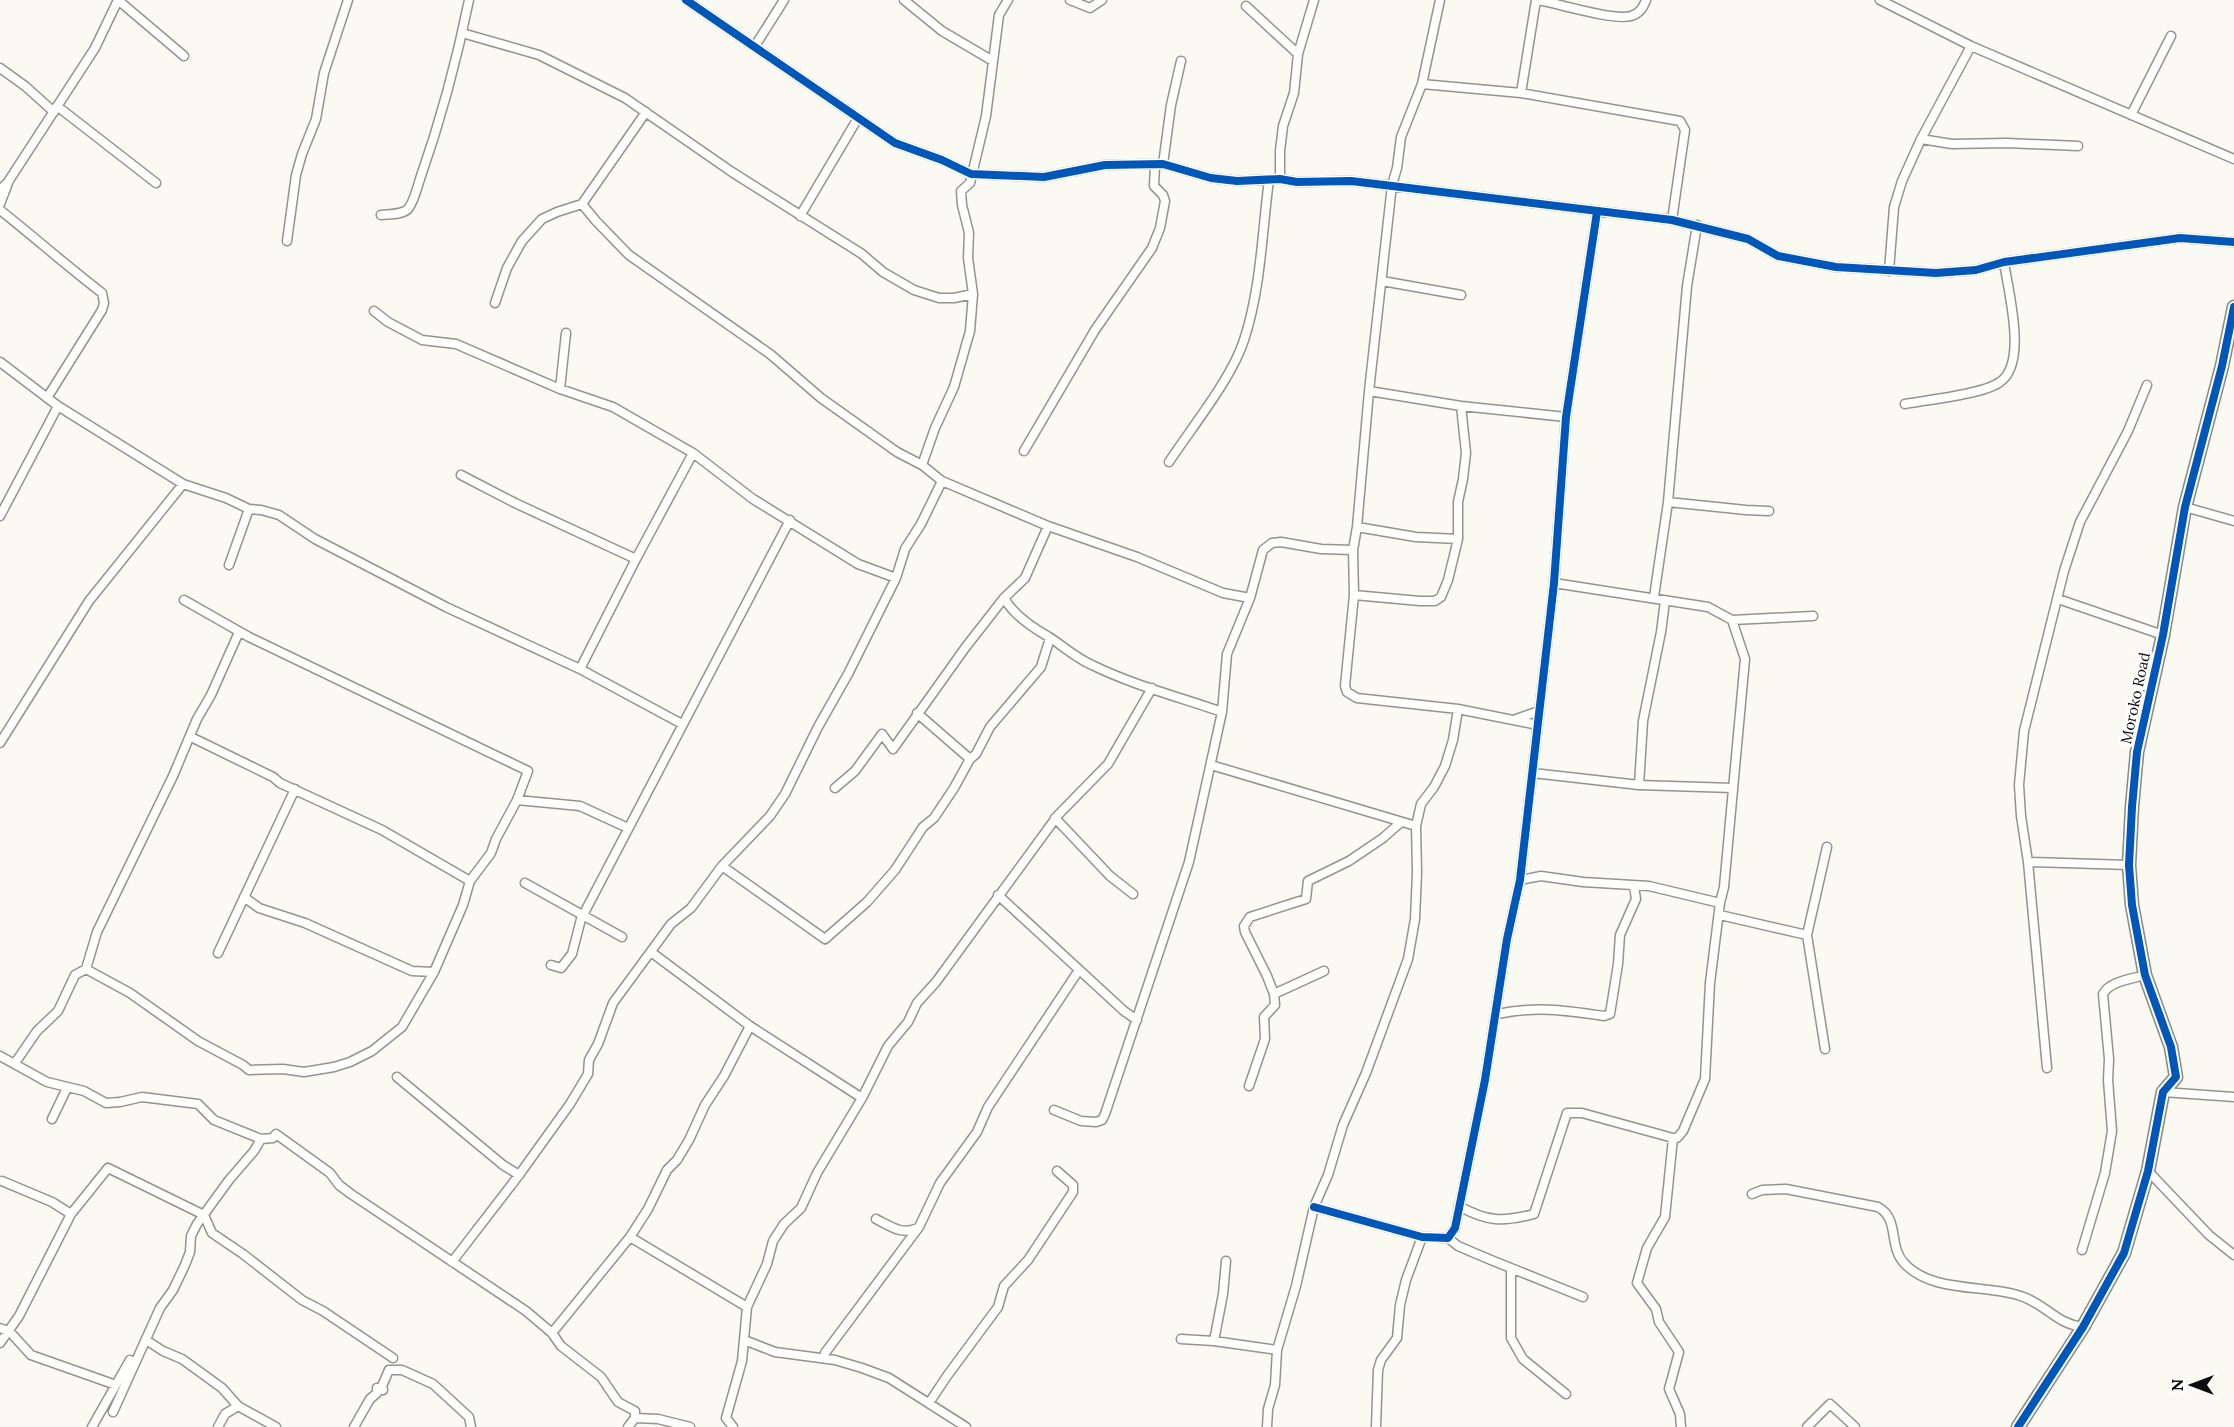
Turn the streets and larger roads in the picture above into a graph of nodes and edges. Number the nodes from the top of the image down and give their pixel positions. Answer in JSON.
{"nodes":[{"id":1,"x":118,"y":0,"type":"edge"},
{"id":2,"x":348,"y":0,"type":"edge"},
{"id":3,"x":469,"y":0,"type":"edge"},
{"id":4,"x":686,"y":0,"type":"edge"},
{"id":5,"x":784,"y":0,"type":"edge"},
{"id":6,"x":904,"y":0,"type":"edge"},
{"id":7,"x":1008,"y":0,"type":"edge"},
{"id":8,"x":1070,"y":0,"type":"edge"},
{"id":9,"x":1102,"y":0,"type":"edge"},
{"id":10,"x":1314,"y":0,"type":"edge"},
{"id":11,"x":1440,"y":0,"type":"edge"},
{"id":12,"x":1537,"y":0,"type":"edge"},
{"id":13,"x":1646,"y":0,"type":"edge"},
{"id":14,"x":1880,"y":0,"type":"edge"},
{"id":15,"x":1246,"y":6,"type":"dead end"},
{"id":16,"x":462,"y":33,"type":"junction"},
{"id":17,"x":2172,"y":36,"type":"dead end"},
{"id":18,"x":755,"y":46,"type":"junction"},
{"id":19,"x":1971,"y":46,"type":"junction"},
{"id":20,"x":1298,"y":54,"type":"junction"},
{"id":21,"x":184,"y":56,"type":"dead end"},
{"id":22,"x":993,"y":61,"type":"junction"},
{"id":23,"x":1181,"y":61,"type":"dead end"},
{"id":24,"x":0,"y":68,"type":"edge"},
{"id":25,"x":1422,"y":84,"type":"junction"},
{"id":26,"x":1521,"y":93,"type":"junction"},
{"id":27,"x":55,"y":109,"type":"junction"},
{"id":28,"x":646,"y":112,"type":"junction"},
{"id":29,"x":2131,"y":115,"type":"junction"},
{"id":30,"x":858,"y":118,"type":"junction"},
{"id":31,"x":1921,"y":139,"type":"junction"},
{"id":32,"x":2078,"y":146,"type":"dead end"},
{"id":33,"x":2234,"y":159,"type":"edge"},
{"id":34,"x":1159,"y":165,"type":"junction"},
{"id":35,"x":971,"y":174,"type":"junction"},
{"id":36,"x":1280,"y":179,"type":"junction"},
{"id":37,"x":1269,"y":180,"type":"junction"},
{"id":38,"x":8,"y":182,"type":"junction"},
{"id":39,"x":156,"y":183,"type":"dead end"},
{"id":40,"x":1392,"y":185,"type":"junction"},
{"id":41,"x":0,"y":190,"type":"edge"},
{"id":42,"x":0,"y":204,"type":"edge"},
{"id":43,"x":582,"y":204,"type":"junction"},
{"id":44,"x":0,"y":210,"type":"edge"},
{"id":45,"x":1598,"y":212,"type":"junction"},
{"id":46,"x":381,"y":215,"type":"dead end"},
{"id":47,"x":800,"y":216,"type":"junction"},
{"id":48,"x":1672,"y":220,"type":"junction"},
{"id":49,"x":1697,"y":225,"type":"junction"},
{"id":50,"x":287,"y":242,"type":"dead end"},
{"id":51,"x":2234,"y":242,"type":"edge"},
{"id":52,"x":2004,"y":262,"type":"junction"},
{"id":53,"x":1888,"y":271,"type":"junction"},
{"id":54,"x":1382,"y":281,"type":"junction"},
{"id":55,"x":973,"y":294,"type":"junction"},
{"id":56,"x":1461,"y":295,"type":"dead end"},
{"id":57,"x":495,"y":303,"type":"dead end"},
{"id":58,"x":2234,"y":307,"type":"edge"},
{"id":59,"x":374,"y":310,"type":"dead end"},
{"id":60,"x":566,"y":333,"type":"dead end"},
{"id":61,"x":0,"y":363,"type":"edge"},
{"id":62,"x":2147,"y":385,"type":"dead end"},
{"id":63,"x":560,"y":389,"type":"junction"},
{"id":64,"x":1369,"y":391,"type":"junction"},
{"id":65,"x":46,"y":398,"type":"junction"},
{"id":66,"x":1905,"y":404,"type":"dead end"},
{"id":67,"x":58,"y":406,"type":"junction"},
{"id":68,"x":1461,"y":406,"type":"junction"},
{"id":69,"x":1566,"y":417,"type":"junction"},
{"id":70,"x":1024,"y":451,"type":"dead end"},
{"id":71,"x":693,"y":453,"type":"junction"},
{"id":72,"x":1169,"y":462,"type":"dead end"},
{"id":73,"x":922,"y":465,"type":"junction"},
{"id":74,"x":461,"y":475,"type":"dead end"},
{"id":75,"x":942,"y":481,"type":"junction"},
{"id":76,"x":183,"y":484,"type":"junction"},
{"id":77,"x":1668,"y":502,"type":"junction"},
{"id":78,"x":2185,"y":507,"type":"junction"},
{"id":79,"x":249,"y":509,"type":"junction"},
{"id":80,"x":1769,"y":511,"type":"dead end"},
{"id":81,"x":0,"y":516,"type":"edge"},
{"id":82,"x":790,"y":520,"type":"junction"},
{"id":83,"x":2234,"y":521,"type":"edge"},
{"id":84,"x":1048,"y":525,"type":"junction"},
{"id":85,"x":1357,"y":527,"type":"junction"},
{"id":86,"x":1458,"y":539,"type":"junction"},
{"id":87,"x":1353,"y":550,"type":"junction"},
{"id":88,"x":636,"y":559,"type":"junction"},
{"id":89,"x":229,"y":565,"type":"dead end"},
{"id":90,"x":896,"y":578,"type":"junction"},
{"id":91,"x":1554,"y":582,"type":"junction"},
{"id":92,"x":1354,"y":595,"type":"junction"},
{"id":93,"x":1654,"y":597,"type":"junction"},
{"id":94,"x":1004,"y":598,"type":"junction"},
{"id":95,"x":1250,"y":598,"type":"junction"},
{"id":96,"x":2058,"y":598,"type":"junction"},
{"id":97,"x":184,"y":600,"type":"dead end"},
{"id":98,"x":1665,"y":601,"type":"junction"},
{"id":99,"x":1813,"y":616,"type":"dead end"},
{"id":100,"x":1732,"y":620,"type":"junction"},
{"id":101,"x":239,"y":632,"type":"junction"},
{"id":102,"x":2163,"y":635,"type":"junction"},
{"id":103,"x":1050,"y":638,"type":"junction"},
{"id":104,"x":580,"y":669,"type":"junction"},
{"id":105,"x":1152,"y":688,"type":"junction"},
{"id":106,"x":1458,"y":709,"type":"junction"},
{"id":107,"x":1539,"y":711,"type":"junction"},
{"id":108,"x":1222,"y":712,"type":"junction"},
{"id":109,"x":917,"y":713,"type":"junction"},
{"id":110,"x":1515,"y":720,"type":"junction"},
{"id":111,"x":682,"y":724,"type":"junction"},
{"id":112,"x":1538,"y":725,"type":"junction"},
{"id":113,"x":1,"y":737,"type":"edge"},
{"id":114,"x":191,"y":737,"type":"junction"},
{"id":115,"x":970,"y":759,"type":"junction"},
{"id":116,"x":1211,"y":765,"type":"junction"},
{"id":117,"x":1533,"y":773,"type":"junction"},
{"id":118,"x":1639,"y":784,"type":"junction"},
{"id":119,"x":835,"y":788,"type":"dead end"},
{"id":120,"x":1733,"y":788,"type":"junction"},
{"id":121,"x":295,"y":789,"type":"junction"},
{"id":122,"x":517,"y":800,"type":"junction"},
{"id":123,"x":1055,"y":818,"type":"junction"},
{"id":124,"x":1401,"y":822,"type":"junction"},
{"id":125,"x":1416,"y":826,"type":"junction"},
{"id":126,"x":628,"y":828,"type":"junction"},
{"id":127,"x":1827,"y":847,"type":"dead end"},
{"id":128,"x":2028,"y":862,"type":"junction"},
{"id":129,"x":2129,"y":865,"type":"junction"},
{"id":130,"x":722,"y":866,"type":"junction"},
{"id":131,"x":1520,"y":880,"type":"junction"},
{"id":132,"x":470,"y":881,"type":"junction"},
{"id":133,"x":525,"y":883,"type":"dead end"},
{"id":134,"x":1634,"y":886,"type":"junction"},
{"id":135,"x":1133,"y":894,"type":"dead end"},
{"id":136,"x":998,"y":895,"type":"junction"},
{"id":137,"x":244,"y":897,"type":"junction"},
{"id":138,"x":1719,"y":903,"type":"junction"},
{"id":139,"x":1719,"y":915,"type":"junction"},
{"id":140,"x":1807,"y":935,"type":"junction"},
{"id":141,"x":622,"y":937,"type":"dead end"},
{"id":142,"x":651,"y":952,"type":"junction"},
{"id":143,"x":218,"y":953,"type":"dead end"},
{"id":144,"x":551,"y":965,"type":"dead end"},
{"id":145,"x":86,"y":969,"type":"junction"},
{"id":146,"x":1079,"y":970,"type":"junction"},
{"id":147,"x":1324,"y":971,"type":"dead end"},
{"id":148,"x":434,"y":972,"type":"junction"},
{"id":149,"x":2145,"y":975,"type":"junction"},
{"id":150,"x":1274,"y":994,"type":"junction"},
{"id":151,"x":1497,"y":1014,"type":"junction"},
{"id":152,"x":1137,"y":1020,"type":"junction"},
{"id":153,"x":750,"y":1026,"type":"junction"},
{"id":154,"x":1825,"y":1049,"type":"dead end"},
{"id":155,"x":0,"y":1056,"type":"edge"},
{"id":156,"x":15,"y":1063,"type":"junction"},
{"id":157,"x":2047,"y":1068,"type":"dead end"},
{"id":158,"x":397,"y":1077,"type":"dead end"},
{"id":159,"x":1249,"y":1086,"type":"dead end"},
{"id":160,"x":67,"y":1088,"type":"junction"},
{"id":161,"x":2163,"y":1092,"type":"junction"},
{"id":162,"x":2234,"y":1097,"type":"edge"},
{"id":163,"x":862,"y":1098,"type":"junction"},
{"id":164,"x":1054,"y":1110,"type":"dead end"},
{"id":165,"x":52,"y":1119,"type":"dead end"},
{"id":166,"x":1673,"y":1138,"type":"junction"},
{"id":167,"x":261,"y":1139,"type":"junction"},
{"id":168,"x":1057,"y":1171,"type":"dead end"},
{"id":169,"x":2148,"y":1171,"type":"junction"},
{"id":170,"x":519,"y":1175,"type":"junction"},
{"id":171,"x":2,"y":1181,"type":"dead end"},
{"id":172,"x":1752,"y":1194,"type":"dead end"},
{"id":173,"x":1459,"y":1206,"type":"junction"},
{"id":174,"x":1314,"y":1207,"type":"junction"},
{"id":175,"x":70,"y":1214,"type":"junction"},
{"id":176,"x":204,"y":1215,"type":"junction"},
{"id":177,"x":876,"y":1219,"type":"dead end"},
{"id":178,"x":919,"y":1227,"type":"junction"},
{"id":179,"x":630,"y":1237,"type":"junction"},
{"id":180,"x":1422,"y":1237,"type":"junction"},
{"id":181,"x":1448,"y":1238,"type":"junction"},
{"id":182,"x":2082,"y":1250,"type":"dead end"},
{"id":183,"x":2234,"y":1255,"type":"edge"},
{"id":184,"x":1226,"y":1261,"type":"dead end"},
{"id":185,"x":452,"y":1262,"type":"junction"},
{"id":186,"x":1511,"y":1268,"type":"junction"},
{"id":187,"x":1583,"y":1297,"type":"dead end"},
{"id":188,"x":747,"y":1307,"type":"junction"},
{"id":189,"x":2083,"y":1327,"type":"junction"},
{"id":190,"x":0,"y":1328,"type":"edge"},
{"id":191,"x":10,"y":1332,"type":"junction"},
{"id":192,"x":552,"y":1333,"type":"junction"},
{"id":193,"x":1181,"y":1338,"type":"dead end"},
{"id":194,"x":144,"y":1340,"type":"junction"},
{"id":195,"x":744,"y":1340,"type":"junction"},
{"id":196,"x":1214,"y":1341,"type":"junction"},
{"id":197,"x":0,"y":1343,"type":"edge"},
{"id":198,"x":1277,"y":1350,"type":"junction"},
{"id":199,"x":825,"y":1353,"type":"dead end"},
{"id":200,"x":393,"y":1358,"type":"dead end"},
{"id":201,"x":116,"y":1385,"type":"junction"},
{"id":202,"x":1566,"y":1394,"type":"dead end"},
{"id":203,"x":929,"y":1403,"type":"junction"},
{"id":204,"x":238,"y":1406,"type":"junction"},
{"id":205,"x":113,"y":1412,"type":"dead end"},
{"id":206,"x":635,"y":1418,"type":"junction"},
{"id":207,"x":92,"y":1427,"type":"edge"},
{"id":208,"x":218,"y":1427,"type":"edge"},
{"id":209,"x":276,"y":1427,"type":"edge"},
{"id":210,"x":354,"y":1427,"type":"edge"},
{"id":211,"x":471,"y":1427,"type":"edge"},
{"id":212,"x":628,"y":1427,"type":"edge"},
{"id":213,"x":690,"y":1427,"type":"edge"},
{"id":214,"x":733,"y":1427,"type":"edge"},
{"id":215,"x":966,"y":1427,"type":"edge"},
{"id":216,"x":1267,"y":1427,"type":"edge"},
{"id":217,"x":1376,"y":1427,"type":"edge"},
{"id":218,"x":1681,"y":1427,"type":"edge"},
{"id":219,"x":1807,"y":1427,"type":"edge"},
{"id":220,"x":1855,"y":1427,"type":"edge"},
{"id":221,"x":2018,"y":1427,"type":"edge"}],
"edges":[{"from":1,"to":21,"type":"street"},
{"from":1,"to":27,"type":"street"},
{"from":2,"to":50,"type":"street"},
{"from":3,"to":16,"type":"street"},
{"from":4,"to":18,"type":"street"},
{"from":5,"to":18,"type":"street"},
{"from":6,"to":22,"type":"street"},
{"from":7,"to":22,"type":"street"},
{"from":8,"to":9,"type":"street"},
{"from":10,"to":20,"type":"street"},
{"from":11,"to":25,"type":"street"},
{"from":12,"to":13,"type":"street"},
{"from":12,"to":26,"type":"street"},
{"from":14,"to":19,"type":"street"},
{"from":15,"to":20,"type":"street"},
{"from":16,"to":28,"type":"street"},
{"from":16,"to":46,"type":"street"},
{"from":17,"to":29,"type":"street"},
{"from":18,"to":30,"type":"street"},
{"from":19,"to":29,"type":"street"},
{"from":19,"to":31,"type":"street"},
{"from":20,"to":36,"type":"street"},
{"from":22,"to":35,"type":"street"},
{"from":23,"to":34,"type":"street"},
{"from":24,"to":27,"type":"street"},
{"from":25,"to":26,"type":"street"},
{"from":25,"to":40,"type":"street"},
{"from":26,"to":48,"type":"street"},
{"from":27,"to":38,"type":"street"},
{"from":27,"to":39,"type":"street"},
{"from":28,"to":43,"type":"street"},
{"from":28,"to":47,"type":"street"},
{"from":29,"to":33,"type":"street"},
{"from":30,"to":35,"type":"street"},
{"from":30,"to":47,"type":"street"},
{"from":31,"to":32,"type":"street"},
{"from":31,"to":53,"type":"street"},
{"from":34,"to":35,"type":"street"},
{"from":34,"to":37,"type":"street"},
{"from":34,"to":70,"type":"street"},
{"from":35,"to":55,"type":"street"},
{"from":36,"to":37,"type":"street"},
{"from":36,"to":40,"type":"street"},
{"from":37,"to":72,"type":"street"},
{"from":38,"to":41,"type":"street"},
{"from":38,"to":42,"type":"street"},
{"from":40,"to":45,"type":"street"},
{"from":40,"to":54,"type":"street"},
{"from":43,"to":57,"type":"street"},
{"from":43,"to":73,"type":"street"},
{"from":44,"to":65,"type":"street"},
{"from":45,"to":48,"type":"street"},
{"from":45,"to":69,"type":"street"},
{"from":47,"to":55,"type":"street"},
{"from":48,"to":49,"type":"street"},
{"from":49,"to":53,"type":"street"},
{"from":49,"to":77,"type":"street"},
{"from":51,"to":52,"type":"street"},
{"from":52,"to":53,"type":"street"},
{"from":52,"to":66,"type":"street"},
{"from":54,"to":56,"type":"street"},
{"from":54,"to":64,"type":"street"},
{"from":55,"to":73,"type":"street"},
{"from":58,"to":78,"type":"street","name":"Moroko Road"},
{"from":59,"to":63,"type":"street"},
{"from":60,"to":63,"type":"street"},
{"from":61,"to":65,"type":"street"},
{"from":62,"to":96,"type":"street"},
{"from":63,"to":71,"type":"street"},
{"from":64,"to":68,"type":"street"},
{"from":64,"to":85,"type":"street"},
{"from":65,"to":67,"type":"street"},
{"from":67,"to":76,"type":"street"},
{"from":67,"to":81,"type":"street"},
{"from":68,"to":69,"type":"street"},
{"from":68,"to":86,"type":"street"},
{"from":69,"to":91,"type":"street"},
{"from":71,"to":82,"type":"street"},
{"from":71,"to":88,"type":"street"},
{"from":73,"to":75,"type":"street"},
{"from":74,"to":88,"type":"street"},
{"from":75,"to":84,"type":"street"},
{"from":75,"to":90,"type":"street"},
{"from":76,"to":79,"type":"street"},
{"from":76,"to":113,"type":"street"},
{"from":77,"to":80,"type":"street"},
{"from":77,"to":93,"type":"street"},
{"from":78,"to":83,"type":"street"},
{"from":78,"to":102,"type":"street","name":"Moroko Road"},
{"from":79,"to":89,"type":"street"},
{"from":79,"to":104,"type":"street"},
{"from":82,"to":90,"type":"street"},
{"from":82,"to":111,"type":"street"},
{"from":84,"to":94,"type":"street"},
{"from":84,"to":95,"type":"street"},
{"from":85,"to":86,"type":"street"},
{"from":85,"to":87,"type":"street"},
{"from":86,"to":92,"type":"street"},
{"from":87,"to":92,"type":"street"},
{"from":87,"to":95,"type":"street"},
{"from":88,"to":104,"type":"street"},
{"from":90,"to":130,"type":"street"},
{"from":91,"to":93,"type":"street"},
{"from":91,"to":107,"type":"street"},
{"from":92,"to":106,"type":"street"},
{"from":93,"to":98,"type":"street"},
{"from":94,"to":103,"type":"street"},
{"from":94,"to":109,"type":"street"},
{"from":95,"to":108,"type":"street"},
{"from":96,"to":102,"type":"street"},
{"from":96,"to":128,"type":"street"},
{"from":97,"to":101,"type":"street"},
{"from":98,"to":100,"type":"street"},
{"from":98,"to":118,"type":"street"},
{"from":99,"to":100,"type":"street"},
{"from":100,"to":120,"type":"street"},
{"from":101,"to":114,"type":"street"},
{"from":101,"to":122,"type":"street"},
{"from":102,"to":129,"type":"street","name":"Moroko Road"},
{"from":103,"to":105,"type":"street"},
{"from":103,"to":115,"type":"street"},
{"from":104,"to":111,"type":"street"},
{"from":105,"to":108,"type":"street"},
{"from":105,"to":123,"type":"street"},
{"from":106,"to":110,"type":"street"},
{"from":106,"to":125,"type":"street"},
{"from":107,"to":110,"type":"street"},
{"from":107,"to":112,"type":"street"},
{"from":108,"to":116,"type":"street"},
{"from":109,"to":115,"type":"street"},
{"from":109,"to":119,"type":"street"},
{"from":110,"to":112,"type":"street"},
{"from":111,"to":126,"type":"street"},
{"from":112,"to":117,"type":"street"},
{"from":114,"to":121,"type":"street"},
{"from":114,"to":145,"type":"street"},
{"from":115,"to":130,"type":"street"},
{"from":116,"to":124,"type":"street"},
{"from":116,"to":152,"type":"street"},
{"from":117,"to":118,"type":"street"},
{"from":117,"to":131,"type":"street"},
{"from":118,"to":120,"type":"street"},
{"from":120,"to":138,"type":"street"},
{"from":121,"to":132,"type":"street"},
{"from":121,"to":137,"type":"street"},
{"from":122,"to":126,"type":"street"},
{"from":122,"to":132,"type":"street"},
{"from":123,"to":135,"type":"street"},
{"from":123,"to":136,"type":"street"},
{"from":124,"to":125,"type":"street"},
{"from":124,"to":150,"type":"street"},
{"from":125,"to":174,"type":"street"},
{"from":126,"to":144,"type":"street"},
{"from":127,"to":140,"type":"street"},
{"from":128,"to":129,"type":"street"},
{"from":128,"to":157,"type":"street"},
{"from":129,"to":149,"type":"street","name":"Moroko Road"},
{"from":130,"to":142,"type":"street"},
{"from":131,"to":134,"type":"street"},
{"from":131,"to":151,"type":"street"},
{"from":132,"to":148,"type":"street"},
{"from":133,"to":141,"type":"street"},
{"from":134,"to":138,"type":"street"},
{"from":134,"to":151,"type":"street"},
{"from":136,"to":146,"type":"street"},
{"from":136,"to":163,"type":"street"},
{"from":137,"to":143,"type":"street"},
{"from":137,"to":148,"type":"street"},
{"from":138,"to":139,"type":"street"},
{"from":139,"to":140,"type":"street"},
{"from":139,"to":166,"type":"street"},
{"from":140,"to":154,"type":"street"},
{"from":142,"to":153,"type":"street"},
{"from":142,"to":170,"type":"street"},
{"from":145,"to":148,"type":"street"},
{"from":145,"to":156,"type":"street"},
{"from":146,"to":152,"type":"street"},
{"from":146,"to":178,"type":"street"},
{"from":147,"to":150,"type":"street"},
{"from":149,"to":161,"type":"street","name":"Moroko Road"},
{"from":149,"to":182,"type":"street"},
{"from":150,"to":159,"type":"street"},
{"from":151,"to":173,"type":"street"},
{"from":152,"to":164,"type":"street"},
{"from":153,"to":163,"type":"street"},
{"from":153,"to":179,"type":"street"},
{"from":155,"to":156,"type":"street"},
{"from":156,"to":160,"type":"street"},
{"from":158,"to":170,"type":"street"},
{"from":160,"to":165,"type":"street"},
{"from":160,"to":167,"type":"street"},
{"from":161,"to":162,"type":"street"},
{"from":161,"to":169,"type":"street"},
{"from":163,"to":188,"type":"street"},
{"from":166,"to":173,"type":"street"},
{"from":166,"to":218,"type":"street"},
{"from":167,"to":176,"type":"street"},
{"from":167,"to":185,"type":"street"},
{"from":168,"to":203,"type":"street"},
{"from":169,"to":183,"type":"street"},
{"from":169,"to":189,"type":"street"},
{"from":170,"to":185,"type":"street"},
{"from":171,"to":175,"type":"street"},
{"from":172,"to":189,"type":"street"},
{"from":173,"to":181,"type":"street"},
{"from":174,"to":180,"type":"street"},
{"from":174,"to":198,"type":"street"},
{"from":175,"to":176,"type":"street"},
{"from":175,"to":191,"type":"street"},
{"from":176,"to":194,"type":"street"},
{"from":176,"to":200,"type":"street"},
{"from":177,"to":178,"type":"street"},
{"from":178,"to":199,"type":"street"},
{"from":179,"to":188,"type":"street"},
{"from":179,"to":192,"type":"street"},
{"from":180,"to":181,"type":"street"},
{"from":180,"to":217,"type":"street"},
{"from":181,"to":186,"type":"street"},
{"from":184,"to":196,"type":"street"},
{"from":185,"to":192,"type":"street"},
{"from":186,"to":187,"type":"street"},
{"from":186,"to":202,"type":"street"},
{"from":188,"to":195,"type":"street"},
{"from":189,"to":221,"type":"street"},
{"from":190,"to":191,"type":"street"},
{"from":191,"to":197,"type":"street"},
{"from":191,"to":201,"type":"street"},
{"from":192,"to":206,"type":"street"},
{"from":193,"to":196,"type":"street"},
{"from":194,"to":201,"type":"street"},
{"from":194,"to":204,"type":"street"},
{"from":194,"to":205,"type":"street"},
{"from":195,"to":203,"type":"street"},
{"from":195,"to":214,"type":"street"},
{"from":196,"to":198,"type":"street"},
{"from":198,"to":216,"type":"street"},
{"from":201,"to":207,"type":"street"},
{"from":203,"to":215,"type":"street"},
{"from":204,"to":208,"type":"street"},
{"from":204,"to":209,"type":"street"},
{"from":206,"to":212,"type":"street"},
{"from":206,"to":213,"type":"street"},
{"from":210,"to":211,"type":"street"},
{"from":219,"to":220,"type":"street"}]}
